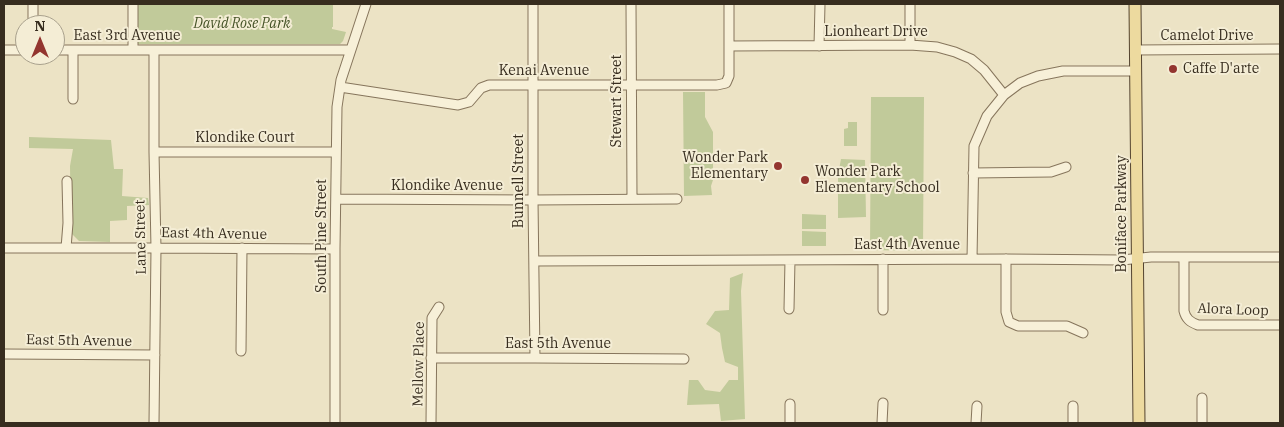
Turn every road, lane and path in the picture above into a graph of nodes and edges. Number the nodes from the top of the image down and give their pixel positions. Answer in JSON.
{"nodes":[{"id":1,"x":133,"y":4,"type":"edge"},
{"id":2,"x":366,"y":4,"type":"edge"},
{"id":3,"x":533,"y":4,"type":"edge"},
{"id":4,"x":630,"y":4,"type":"edge"},
{"id":5,"x":729,"y":4,"type":"edge"},
{"id":6,"x":820,"y":4,"type":"edge"},
{"id":7,"x":910,"y":4,"type":"edge"},
{"id":8,"x":1135,"y":4,"type":"edge"},
{"id":9,"x":910,"y":45,"type":"junction"},
{"id":10,"x":729,"y":46,"type":"junction"},
{"id":11,"x":819,"y":46,"type":"junction"},
{"id":12,"x":1280,"y":49,"type":"edge"},
{"id":13,"x":65,"y":50,"type":"edge"},
{"id":14,"x":73,"y":50,"type":"junction"},
{"id":15,"x":133,"y":50,"type":"junction"},
{"id":16,"x":154,"y":50,"type":"junction"},
{"id":17,"x":350,"y":50,"type":"junction"},
{"id":18,"x":1135,"y":50,"type":"junction"},
{"id":19,"x":1135,"y":71,"type":"junction"},
{"id":20,"x":631,"y":85,"type":"junction"},
{"id":21,"x":533,"y":86,"type":"junction"},
{"id":22,"x":340,"y":87,"type":"junction"},
{"id":23,"x":1004,"y":95,"type":"junction"},
{"id":24,"x":74,"y":99,"type":"dead end"},
{"id":25,"x":154,"y":152,"type":"junction"},
{"id":26,"x":336,"y":152,"type":"junction"},
{"id":27,"x":1066,"y":167,"type":"dead end"},
{"id":28,"x":973,"y":173,"type":"junction"},
{"id":29,"x":67,"y":181,"type":"dead end"},
{"id":30,"x":632,"y":198,"type":"junction"},
{"id":31,"x":336,"y":199,"type":"junction"},
{"id":32,"x":677,"y":199,"type":"dead end"},
{"id":33,"x":533,"y":200,"type":"junction"},
{"id":34,"x":4,"y":248,"type":"edge"},
{"id":35,"x":66,"y":248,"type":"junction"},
{"id":36,"x":156,"y":248,"type":"junction"},
{"id":37,"x":242,"y":248,"type":"junction"},
{"id":38,"x":335,"y":249,"type":"junction"},
{"id":39,"x":1280,"y":257,"type":"edge"},
{"id":40,"x":1184,"y":258,"type":"junction"},
{"id":41,"x":883,"y":259,"type":"junction"},
{"id":42,"x":972,"y":259,"type":"junction"},
{"id":43,"x":1006,"y":259,"type":"junction"},
{"id":44,"x":1137,"y":259,"type":"junction"},
{"id":45,"x":790,"y":260,"type":"junction"},
{"id":46,"x":534,"y":261,"type":"junction"},
{"id":47,"x":439,"y":307,"type":"dead end"},
{"id":48,"x":789,"y":309,"type":"dead end"},
{"id":49,"x":883,"y":310,"type":"dead end"},
{"id":50,"x":1280,"y":325,"type":"edge"},
{"id":51,"x":1083,"y":333,"type":"dead end"},
{"id":52,"x":241,"y":351,"type":"dead end"},
{"id":53,"x":4,"y":354,"type":"edge"},
{"id":54,"x":155,"y":355,"type":"junction"},
{"id":55,"x":432,"y":358,"type":"junction"},
{"id":56,"x":535,"y":358,"type":"junction"},
{"id":57,"x":684,"y":359,"type":"dead end"},
{"id":58,"x":1202,"y":398,"type":"dead end"},
{"id":59,"x":882,"y":403,"type":"dead end"},
{"id":60,"x":790,"y":404,"type":"dead end"},
{"id":61,"x":977,"y":406,"type":"dead end"},
{"id":62,"x":1073,"y":406,"type":"dead end"},
{"id":63,"x":154,"y":423,"type":"edge"},
{"id":64,"x":335,"y":423,"type":"edge"},
{"id":65,"x":431,"y":423,"type":"edge"},
{"id":66,"x":790,"y":423,"type":"edge"},
{"id":67,"x":882,"y":423,"type":"edge"},
{"id":68,"x":976,"y":423,"type":"edge"},
{"id":69,"x":1073,"y":423,"type":"edge"},
{"id":70,"x":1139,"y":423,"type":"edge"},
{"id":71,"x":1202,"y":423,"type":"edge"}],
"edges":[{"from":1,"to":15,"type":"street"},
{"from":2,"to":17,"type":"street","name":"South Pine Street"},
{"from":3,"to":21,"type":"street","name":"Bunnell Street"},
{"from":4,"to":20,"type":"street","name":"Stewart Street"},
{"from":5,"to":10,"type":"street"},
{"from":6,"to":11,"type":"street"},
{"from":7,"to":9,"type":"street"},
{"from":8,"to":18,"type":"main road","name":"Boniface Parkway"},
{"from":9,"to":11,"type":"street","name":"Lionheart Drive"},
{"from":9,"to":23,"type":"street","name":"Lionheart Drive"},
{"from":10,"to":11,"type":"street","name":"Lionheart Drive"},
{"from":10,"to":20,"type":"street","name":"Kenai Avenue"},
{"from":12,"to":18,"type":"street","name":"Camelot Drive"},
{"from":13,"to":14,"type":"street","name":"East 3rd Avenue"},
{"from":14,"to":15,"type":"street","name":"East 3rd Avenue"},
{"from":14,"to":24,"type":"street"},
{"from":15,"to":16,"type":"street","name":"East 3rd Avenue"},
{"from":16,"to":17,"type":"street","name":"East 3rd Avenue"},
{"from":16,"to":25,"type":"street","name":"Lane Street"},
{"from":17,"to":22,"type":"street","name":"South Pine Street"},
{"from":18,"to":19,"type":"main road","name":"Boniface Parkway"},
{"from":19,"to":23,"type":"street"},
{"from":19,"to":44,"type":"main road","name":"Boniface Parkway"},
{"from":20,"to":21,"type":"street","name":"Kenai Avenue"},
{"from":20,"to":30,"type":"street","name":"Stewart Street"},
{"from":21,"to":22,"type":"street","name":"Kenai Avenue"},
{"from":21,"to":33,"type":"street","name":"Bunnell Street"},
{"from":22,"to":26,"type":"street","name":"South Pine Street"},
{"from":23,"to":28,"type":"street"},
{"from":25,"to":26,"type":"street","name":"Klondike Court"},
{"from":25,"to":36,"type":"street","name":"Lane Street"},
{"from":26,"to":31,"type":"street","name":"South Pine Street"},
{"from":27,"to":28,"type":"street"},
{"from":28,"to":42,"type":"street"},
{"from":29,"to":35,"type":"street"},
{"from":30,"to":32,"type":"street","name":"Klondike Avenue"},
{"from":30,"to":33,"type":"street","name":"Klondike Avenue"},
{"from":31,"to":33,"type":"street","name":"Klondike Avenue"},
{"from":31,"to":38,"type":"street","name":"South Pine Street"},
{"from":33,"to":46,"type":"street","name":"Bunnell Street"},
{"from":34,"to":35,"type":"street","name":"East 4th Avenue"},
{"from":35,"to":36,"type":"street","name":"East 4th Avenue"},
{"from":36,"to":37,"type":"street","name":"East 4th Avenue"},
{"from":36,"to":54,"type":"street","name":"Lane Street"},
{"from":37,"to":38,"type":"street","name":"East 4th Avenue"},
{"from":37,"to":52,"type":"street"},
{"from":38,"to":64,"type":"street","name":"South Pine Street"},
{"from":39,"to":40,"type":"street","name":"East 4th Avenue"},
{"from":40,"to":44,"type":"street","name":"East 4th Avenue"},
{"from":40,"to":50,"type":"street","name":"Alora Loop"},
{"from":41,"to":42,"type":"street","name":"East 4th Avenue"},
{"from":41,"to":45,"type":"street","name":"East 4th Avenue"},
{"from":41,"to":49,"type":"street"},
{"from":42,"to":43,"type":"street","name":"East 4th Avenue"},
{"from":43,"to":44,"type":"street","name":"East 4th Avenue"},
{"from":43,"to":51,"type":"street"},
{"from":44,"to":70,"type":"main road","name":"Boniface Parkway"},
{"from":45,"to":46,"type":"street","name":"East 4th Avenue"},
{"from":45,"to":48,"type":"street"},
{"from":46,"to":56,"type":"street","name":"Bunnell Street"},
{"from":47,"to":55,"type":"street","name":"Mellow Place"},
{"from":53,"to":54,"type":"street","name":"East 5th Avenue"},
{"from":54,"to":63,"type":"street","name":"Lane Street"},
{"from":55,"to":56,"type":"street","name":"East 5th Avenue"},
{"from":55,"to":65,"type":"street","name":"Mellow Place"},
{"from":56,"to":57,"type":"street","name":"East 5th Avenue"},
{"from":58,"to":71,"type":"street"},
{"from":59,"to":67,"type":"street"},
{"from":60,"to":66,"type":"street"},
{"from":61,"to":68,"type":"street"},
{"from":62,"to":69,"type":"street"}]}
